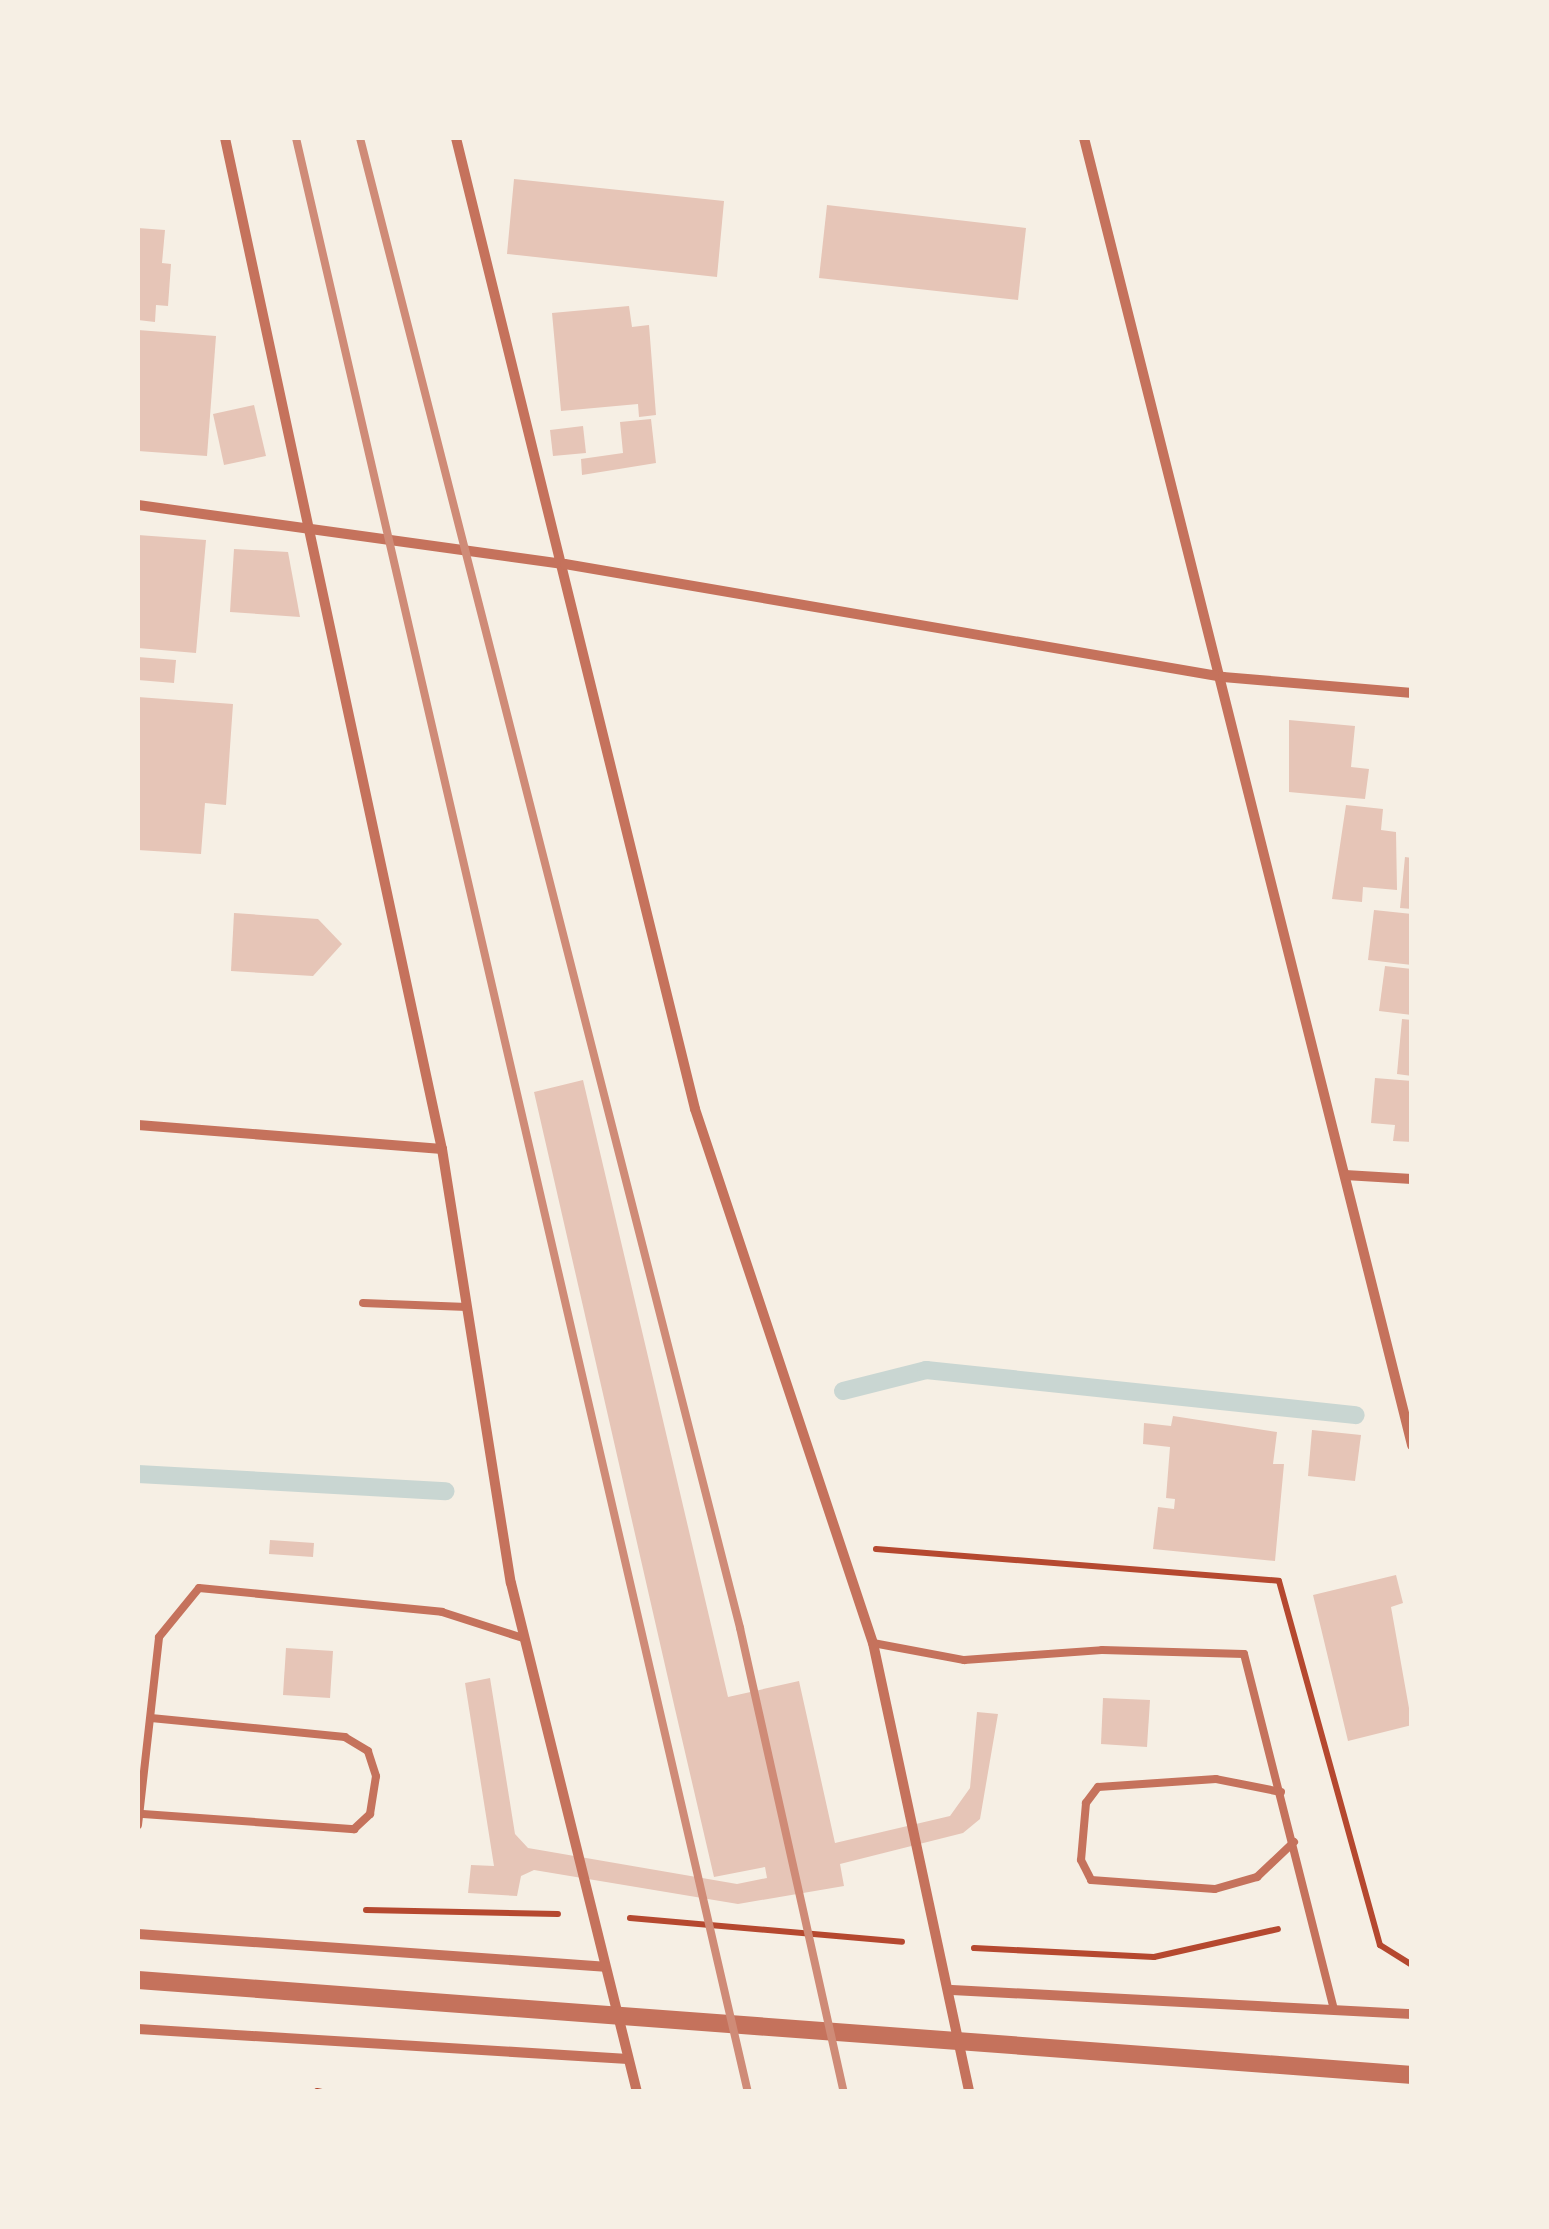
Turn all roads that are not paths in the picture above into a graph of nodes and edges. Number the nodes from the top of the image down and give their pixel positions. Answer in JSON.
{"nodes":[{"id":1,"x":225,"y":138,"type":"edge"},
{"id":2,"x":456,"y":138,"type":"edge"},
{"id":3,"x":1084,"y":138,"type":"edge"},
{"id":4,"x":138,"y":505,"type":"edge"},
{"id":5,"x":313,"y":530,"type":"junction"},
{"id":6,"x":565,"y":564,"type":"junction"},
{"id":7,"x":1223,"y":676,"type":"junction"},
{"id":8,"x":1412,"y":693,"type":"edge"},
{"id":9,"x":138,"y":1125,"type":"edge"},
{"id":10,"x":442,"y":1149,"type":"junction"},
{"id":11,"x":1345,"y":1175,"type":"junction"},
{"id":12,"x":1412,"y":1179,"type":"edge"},
{"id":13,"x":363,"y":1302,"type":"dead end"},
{"id":14,"x":467,"y":1306,"type":"junction"},
{"id":15,"x":1412,"y":1445,"type":"edge"},
{"id":16,"x":523,"y":1638,"type":"junction"},
{"id":17,"x":873,"y":1643,"type":"junction"},
{"id":18,"x":151,"y":1718,"type":"junction"},
{"id":19,"x":1281,"y":1792,"type":"junction"},
{"id":20,"x":143,"y":1814,"type":"junction"},
{"id":21,"x":138,"y":1825,"type":"edge"},
{"id":22,"x":1294,"y":1842,"type":"junction"},
{"id":23,"x":138,"y":1934,"type":"edge"},
{"id":24,"x":606,"y":1968,"type":"junction"},
{"id":25,"x":138,"y":1980,"type":"edge"},
{"id":26,"x":952,"y":1990,"type":"junction"},
{"id":27,"x":1334,"y":2009,"type":"junction"},
{"id":28,"x":1412,"y":2014,"type":"edge"},
{"id":29,"x":138,"y":2029,"type":"edge"},
{"id":30,"x":628,"y":2059,"type":"junction"},
{"id":31,"x":1412,"y":2075,"type":"edge"},
{"id":32,"x":637,"y":2092,"type":"edge"},
{"id":33,"x":970,"y":2092,"type":"edge"}],
"edges":[{"from":1,"to":5,"type":"street"},
{"from":2,"to":6,"type":"street"},
{"from":3,"to":7,"type":"street"},
{"from":4,"to":5,"type":"street"},
{"from":5,"to":6,"type":"street"},
{"from":5,"to":10,"type":"street"},
{"from":6,"to":7,"type":"street"},
{"from":6,"to":17,"type":"street"},
{"from":7,"to":8,"type":"street"},
{"from":7,"to":11,"type":"street"},
{"from":9,"to":10,"type":"street"},
{"from":10,"to":14,"type":"street"},
{"from":11,"to":12,"type":"street"},
{"from":11,"to":15,"type":"street"},
{"from":13,"to":14,"type":"lane"},
{"from":14,"to":16,"type":"street"},
{"from":16,"to":18,"type":"lane"},
{"from":16,"to":24,"type":"street"},
{"from":17,"to":19,"type":"lane"},
{"from":17,"to":26,"type":"street"},
{"from":18,"to":20,"type":"lane"},
{"from":18,"to":20,"type":"lane"},
{"from":19,"to":22,"type":"lane"},
{"from":19,"to":22,"type":"lane"},
{"from":20,"to":21,"type":"lane"},
{"from":22,"to":27,"type":"lane"},
{"from":23,"to":24,"type":"street"},
{"from":24,"to":30,"type":"street"},
{"from":25,"to":31,"type":"street"},
{"from":26,"to":27,"type":"street"},
{"from":26,"to":33,"type":"street"},
{"from":27,"to":28,"type":"street"},
{"from":29,"to":30,"type":"street"},
{"from":30,"to":32,"type":"street"}]}
